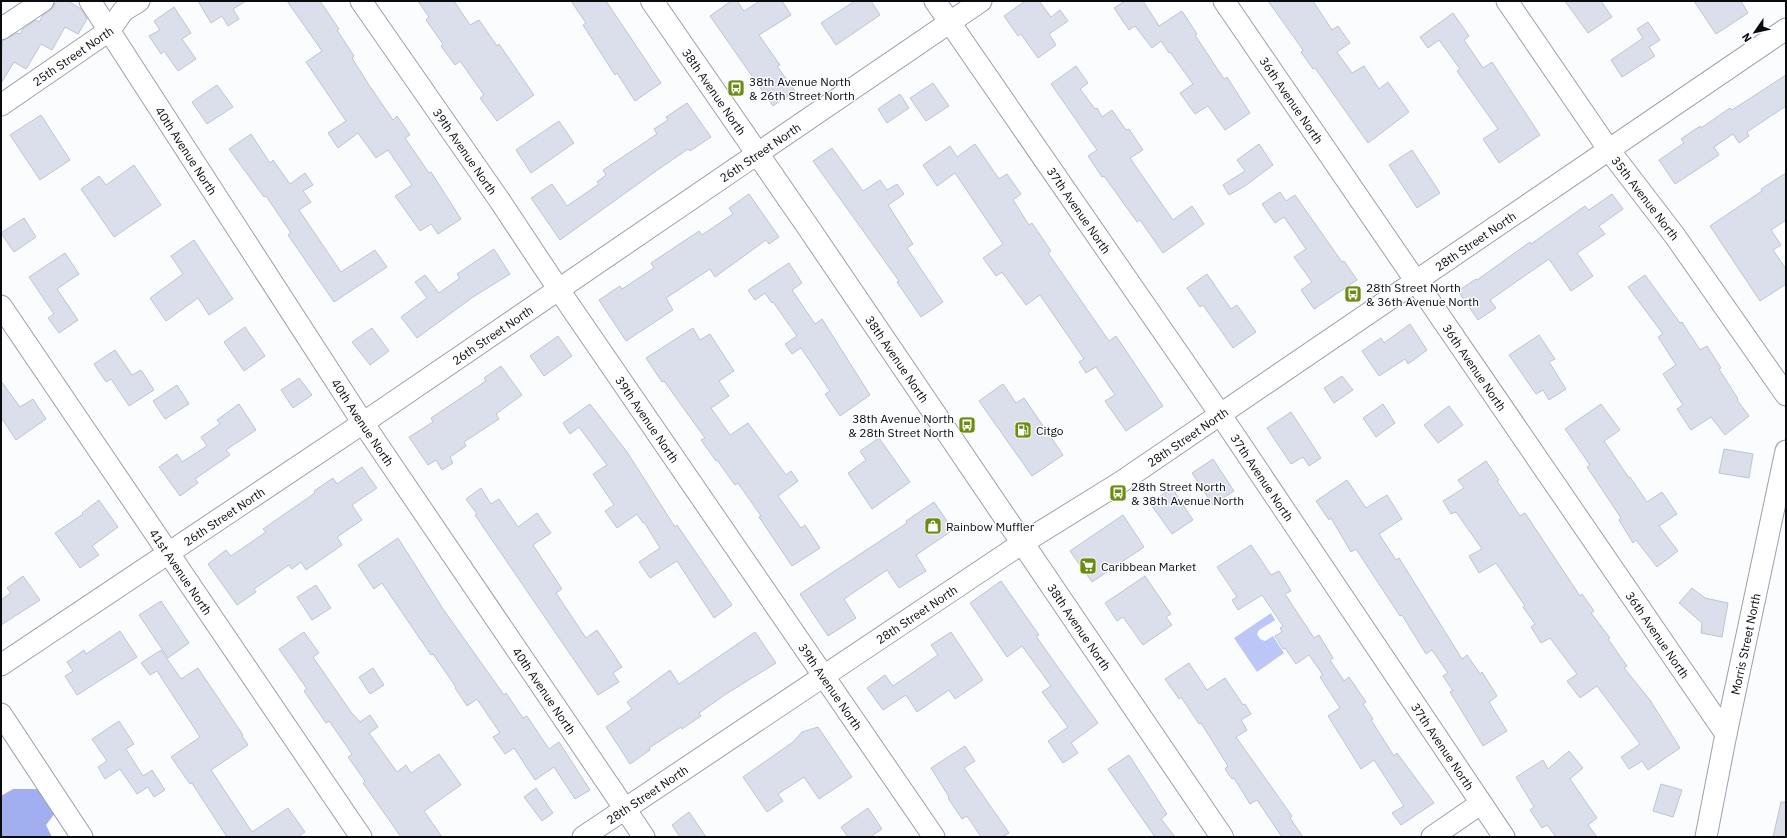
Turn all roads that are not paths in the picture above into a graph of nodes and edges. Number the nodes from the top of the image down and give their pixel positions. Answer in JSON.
{"nodes":[{"id":1,"x":43,"y":1,"type":"edge"},
{"id":2,"x":90,"y":1,"type":"edge"},
{"id":3,"x":139,"y":1,"type":"edge"},
{"id":4,"x":361,"y":1,"type":"edge"},
{"id":5,"x":652,"y":1,"type":"edge"},
{"id":6,"x":936,"y":1,"type":"edge"},
{"id":7,"x":981,"y":1,"type":"edge"},
{"id":8,"x":1224,"y":1,"type":"edge"},
{"id":9,"x":1506,"y":1,"type":"edge"},
{"id":10,"x":950,"y":22,"type":"junction"},
{"id":11,"x":1,"y":29,"type":"edge"},
{"id":12,"x":1786,"y":29,"type":"edge"},
{"id":13,"x":110,"y":30,"type":"junction"},
{"id":14,"x":1,"y":105,"type":"edge"},
{"id":15,"x":1609,"y":150,"type":"junction"},
{"id":16,"x":757,"y":153,"type":"junction"},
{"id":17,"x":1416,"y":281,"type":"junction"},
{"id":18,"x":559,"y":290,"type":"junction"},
{"id":19,"x":1,"y":306,"type":"edge"},
{"id":20,"x":1786,"y":395,"type":"edge"},
{"id":21,"x":1220,"y":414,"type":"junction"},
{"id":22,"x":363,"y":423,"type":"junction"},
{"id":23,"x":1786,"y":451,"type":"edge"},
{"id":24,"x":1021,"y":544,"type":"junction"},
{"id":25,"x":168,"y":552,"type":"junction"},
{"id":26,"x":1,"y":664,"type":"edge"},
{"id":27,"x":824,"y":676,"type":"junction"},
{"id":28,"x":1,"y":714,"type":"edge"},
{"id":29,"x":1726,"y":734,"type":"junction"},
{"id":30,"x":1480,"y":804,"type":"junction"},
{"id":31,"x":625,"y":809,"type":"junction"},
{"id":32,"x":82,"y":837,"type":"edge"},
{"id":33,"x":361,"y":837,"type":"edge"},
{"id":34,"x":583,"y":837,"type":"edge"},
{"id":35,"x":644,"y":837,"type":"edge"},
{"id":36,"x":934,"y":837,"type":"edge"},
{"id":37,"x":1222,"y":837,"type":"edge"},
{"id":38,"x":1432,"y":837,"type":"edge"},
{"id":39,"x":1504,"y":837,"type":"edge"},
{"id":40,"x":1706,"y":837,"type":"edge"}],
"edges":[{"from":1,"to":11,"type":"street"},
{"from":2,"to":13,"type":"street","name":"40th Avenue North"},
{"from":3,"to":13,"type":"street","name":"25th Street North"},
{"from":4,"to":18,"type":"street","name":"39th Avenue North"},
{"from":5,"to":16,"type":"main road","name":"38th Avenue North"},
{"from":6,"to":10,"type":"street","name":"37th Avenue North"},
{"from":7,"to":10,"type":"street","name":"26th Street North"},
{"from":8,"to":17,"type":"street","name":"36th Avenue North"},
{"from":9,"to":15,"type":"street","name":"35th Avenue North"},
{"from":10,"to":16,"type":"street","name":"26th Street North"},
{"from":10,"to":21,"type":"street","name":"37th Avenue North"},
{"from":12,"to":15,"type":"street","name":"28th Street North"},
{"from":13,"to":14,"type":"street","name":"25th Street North"},
{"from":13,"to":22,"type":"street","name":"40th Avenue North"},
{"from":15,"to":17,"type":"street","name":"28th Street North"},
{"from":15,"to":20,"type":"street","name":"35th Avenue North"},
{"from":16,"to":18,"type":"street","name":"26th Street North"},
{"from":16,"to":24,"type":"main road","name":"38th Avenue North"},
{"from":17,"to":21,"type":"street","name":"28th Street North"},
{"from":17,"to":29,"type":"street","name":"36th Avenue North"},
{"from":18,"to":22,"type":"street","name":"26th Street North"},
{"from":18,"to":27,"type":"street","name":"39th Avenue North"},
{"from":19,"to":25,"type":"street","name":"41st Avenue North"},
{"from":21,"to":24,"type":"street","name":"28th Street North"},
{"from":21,"to":30,"type":"street","name":"37th Avenue North"},
{"from":22,"to":25,"type":"street","name":"26th Street North"},
{"from":22,"to":31,"type":"street","name":"40th Avenue North"},
{"from":23,"to":29,"type":"street","name":"Morris Street North"},
{"from":24,"to":27,"type":"street","name":"28th Street North"},
{"from":24,"to":37,"type":"main road","name":"38th Avenue North"},
{"from":25,"to":26,"type":"street","name":"26th Street North"},
{"from":25,"to":33,"type":"street","name":"41st Avenue North"},
{"from":27,"to":31,"type":"street","name":"28th Street North"},
{"from":27,"to":36,"type":"street","name":"39th Avenue North"},
{"from":28,"to":32,"type":"street"},
{"from":29,"to":40,"type":"street","name":"Morris Street North"},
{"from":30,"to":38,"type":"street"},
{"from":30,"to":39,"type":"street","name":"37th Avenue North"},
{"from":31,"to":34,"type":"street","name":"28th Street North"},
{"from":31,"to":35,"type":"street","name":"40th Avenue North"}]}
